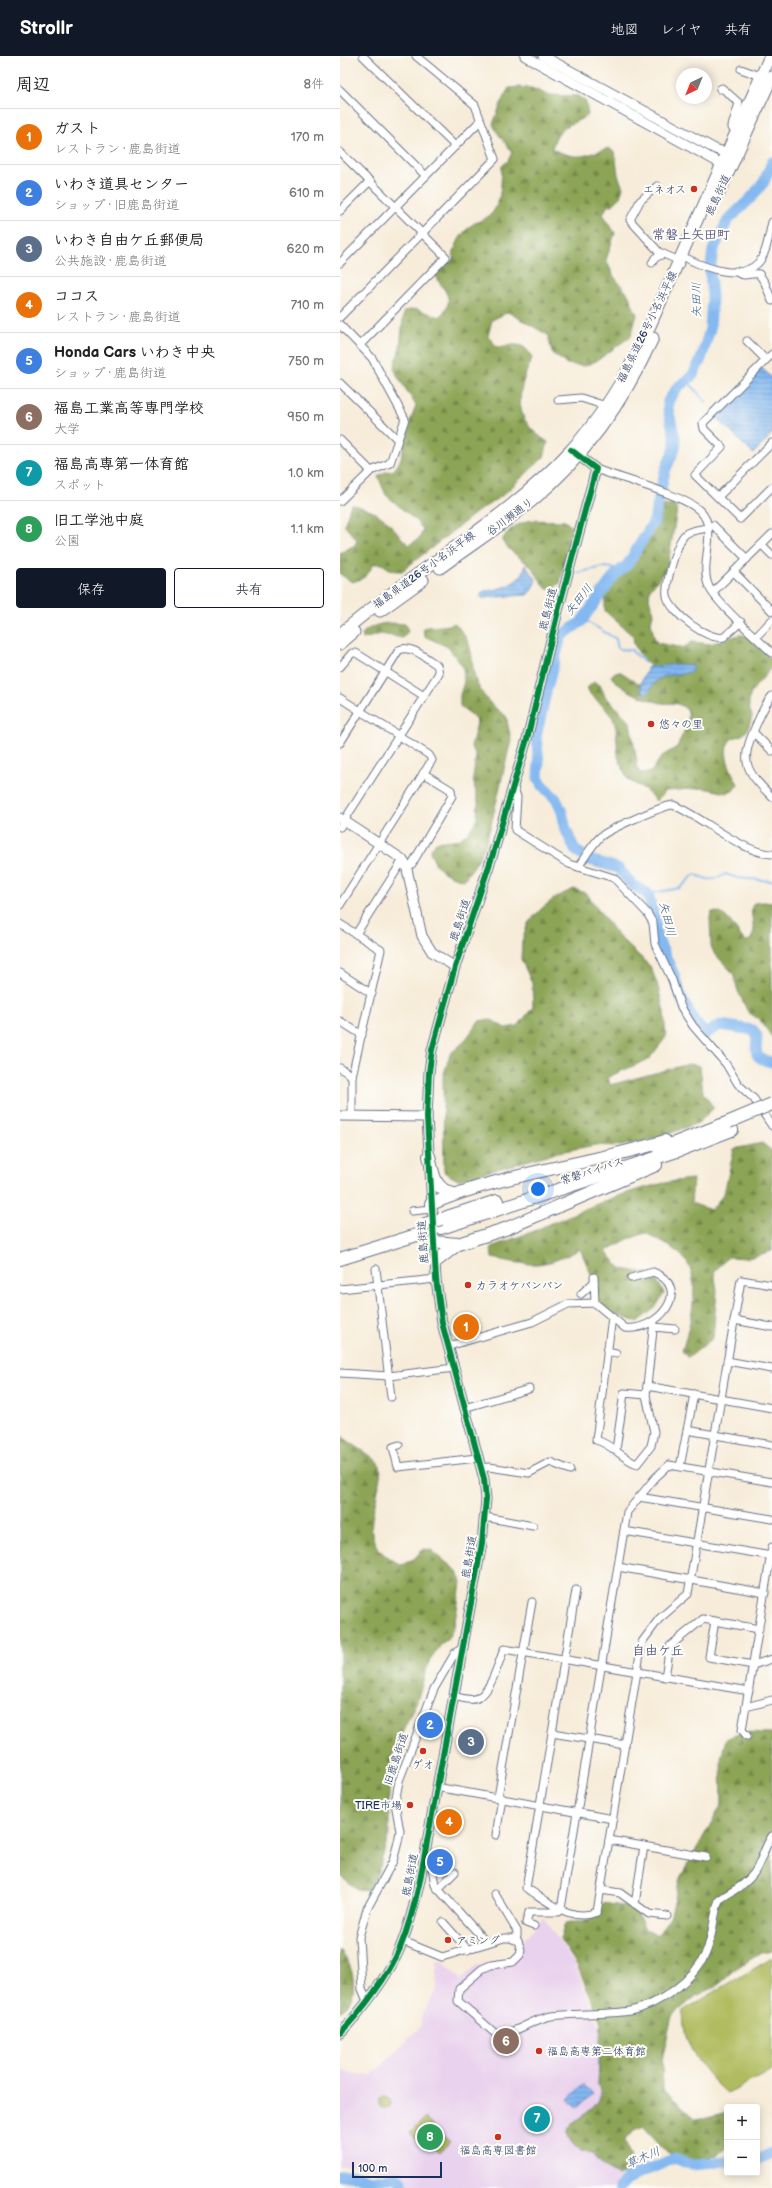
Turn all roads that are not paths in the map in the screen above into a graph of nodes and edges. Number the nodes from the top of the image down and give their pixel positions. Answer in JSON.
{"nodes":[{"id":1,"x":363,"y":56,"type":"edge"},
{"id":2,"x":416,"y":56,"type":"edge"},
{"id":3,"x":525,"y":56,"type":"edge"},
{"id":4,"x":543,"y":56,"type":"edge"},
{"id":5,"x":770,"y":56,"type":"edge"},
{"id":6,"x":741,"y":69,"type":"dead end"},
{"id":7,"x":769,"y":78,"type":"edge"},
{"id":8,"x":720,"y":89,"type":"dead end"},
{"id":9,"x":340,"y":90,"type":"edge"},
{"id":10,"x":480,"y":121,"type":"junction"},
{"id":11,"x":738,"y":132,"type":"junction"},
{"id":12,"x":455,"y":146,"type":"junction"},
{"id":13,"x":340,"y":152,"type":"edge"},
{"id":14,"x":732,"y":155,"type":"junction"},
{"id":15,"x":727,"y":166,"type":"junction"},
{"id":16,"x":426,"y":176,"type":"junction"},
{"id":17,"x":370,"y":181,"type":"junction"},
{"id":18,"x":657,"y":186,"type":"dead end"},
{"id":19,"x":396,"y":206,"type":"junction"},
{"id":20,"x":340,"y":211,"type":"edge"},
{"id":21,"x":772,"y":222,"type":"edge"},
{"id":22,"x":632,"y":228,"type":"dead end"},
{"id":23,"x":422,"y":232,"type":"junction"},
{"id":24,"x":640,"y":232,"type":"junction"},
{"id":25,"x":650,"y":249,"type":"dead end"},
{"id":26,"x":661,"y":253,"type":"junction"},
{"id":27,"x":675,"y":258,"type":"dead end"},
{"id":28,"x":688,"y":259,"type":"junction"},
{"id":29,"x":652,"y":262,"type":"dead end"},
{"id":30,"x":340,"y":263,"type":"edge"},
{"id":31,"x":736,"y":271,"type":"junction"},
{"id":32,"x":772,"y":301,"type":"edge"},
{"id":33,"x":340,"y":317,"type":"edge"},
{"id":34,"x":340,"y":325,"type":"edge"},
{"id":35,"x":747,"y":341,"type":"dead end"},
{"id":36,"x":360,"y":345,"type":"junction"},
{"id":37,"x":772,"y":354,"type":"edge"},
{"id":38,"x":765,"y":359,"type":"junction"},
{"id":39,"x":340,"y":383,"type":"edge"},
{"id":40,"x":558,"y":400,"type":"dead end"},
{"id":41,"x":606,"y":406,"type":"junction"},
{"id":42,"x":397,"y":439,"type":"junction"},
{"id":43,"x":340,"y":440,"type":"edge"},
{"id":44,"x":772,"y":443,"type":"edge"},
{"id":45,"x":575,"y":453,"type":"junction"},
{"id":46,"x":596,"y":469,"type":"junction"},
{"id":47,"x":371,"y":471,"type":"junction"},
{"id":48,"x":772,"y":487,"type":"edge"},
{"id":49,"x":718,"y":497,"type":"junction"},
{"id":50,"x":341,"y":500,"type":"edge"},
{"id":51,"x":711,"y":527,"type":"junction"},
{"id":52,"x":772,"y":534,"type":"edge"},
{"id":53,"x":762,"y":545,"type":"junction"},
{"id":54,"x":772,"y":555,"type":"edge"},
{"id":55,"x":748,"y":559,"type":"junction"},
{"id":56,"x":734,"y":572,"type":"junction"},
{"id":57,"x":713,"y":592,"type":"junction"},
{"id":58,"x":772,"y":611,"type":"edge"},
{"id":59,"x":772,"y":620,"type":"edge"},
{"id":60,"x":741,"y":622,"type":"junction"},
{"id":61,"x":340,"y":634,"type":"edge"},
{"id":62,"x":756,"y":637,"type":"junction"},
{"id":63,"x":340,"y":644,"type":"edge"},
{"id":64,"x":772,"y":653,"type":"edge"},
{"id":65,"x":340,"y":667,"type":"edge"},
{"id":66,"x":386,"y":672,"type":"junction"},
{"id":67,"x":424,"y":696,"type":"junction"},
{"id":68,"x":340,"y":698,"type":"edge"},
{"id":69,"x":771,"y":700,"type":"edge"},
{"id":70,"x":360,"y":711,"type":"junction"},
{"id":71,"x":753,"y":732,"type":"junction"},
{"id":72,"x":399,"y":736,"type":"junction"},
{"id":73,"x":340,"y":744,"type":"edge"},
{"id":74,"x":772,"y":751,"type":"edge"},
{"id":75,"x":423,"y":773,"type":"junction"},
{"id":76,"x":513,"y":785,"type":"junction"},
{"id":77,"x":772,"y":797,"type":"edge"},
{"id":78,"x":341,"y":822,"type":"edge"},
{"id":79,"x":379,"y":843,"type":"junction"},
{"id":80,"x":772,"y":854,"type":"edge"},
{"id":81,"x":405,"y":864,"type":"junction"},
{"id":82,"x":578,"y":867,"type":"junction"},
{"id":83,"x":340,"y":906,"type":"edge"},
{"id":84,"x":340,"y":924,"type":"edge"},
{"id":85,"x":356,"y":934,"type":"junction"},
{"id":86,"x":455,"y":967,"type":"junction"},
{"id":87,"x":340,"y":973,"type":"edge"},
{"id":88,"x":372,"y":994,"type":"junction"},
{"id":89,"x":340,"y":1021,"type":"edge"},
{"id":90,"x":362,"y":1035,"type":"junction"},
{"id":91,"x":340,"y":1068,"type":"edge"},
{"id":92,"x":352,"y":1076,"type":"junction"},
{"id":93,"x":772,"y":1104,"type":"edge"},
{"id":94,"x":772,"y":1113,"type":"edge"},
{"id":95,"x":340,"y":1116,"type":"edge"},
{"id":96,"x":352,"y":1116,"type":"junction"},
{"id":97,"x":427,"y":1117,"type":"junction"},
{"id":98,"x":726,"y":1126,"type":"junction"},
{"id":99,"x":772,"y":1126,"type":"edge"},
{"id":100,"x":683,"y":1149,"type":"junction"},
{"id":101,"x":429,"y":1156,"type":"junction"},
{"id":102,"x":453,"y":1194,"type":"junction"},
{"id":103,"x":431,"y":1206,"type":"junction"},
{"id":104,"x":412,"y":1211,"type":"dead end"},
{"id":105,"x":441,"y":1223,"type":"junction"},
{"id":106,"x":423,"y":1229,"type":"junction"},
{"id":107,"x":433,"y":1242,"type":"junction"},
{"id":108,"x":458,"y":1244,"type":"junction"},
{"id":109,"x":340,"y":1250,"type":"edge"},
{"id":110,"x":340,"y":1258,"type":"edge"},
{"id":111,"x":435,"y":1262,"type":"junction"},
{"id":112,"x":376,"y":1269,"type":"dead end"},
{"id":113,"x":631,"y":1278,"type":"dead end"},
{"id":114,"x":436,"y":1279,"type":"junction"},
{"id":115,"x":378,"y":1285,"type":"junction"},
{"id":116,"x":772,"y":1285,"type":"edge"},
{"id":117,"x":340,"y":1289,"type":"edge"},
{"id":118,"x":580,"y":1294,"type":"dead end"},
{"id":119,"x":595,"y":1304,"type":"junction"},
{"id":120,"x":612,"y":1317,"type":"junction"},
{"id":121,"x":734,"y":1320,"type":"junction"},
{"id":122,"x":654,"y":1324,"type":"junction"},
{"id":123,"x":772,"y":1327,"type":"edge"},
{"id":124,"x":674,"y":1329,"type":"dead end"},
{"id":125,"x":449,"y":1346,"type":"junction"},
{"id":126,"x":607,"y":1351,"type":"junction"},
{"id":127,"x":616,"y":1353,"type":"dead end"},
{"id":128,"x":727,"y":1361,"type":"junction"},
{"id":129,"x":454,"y":1368,"type":"junction"},
{"id":130,"x":772,"y":1369,"type":"edge"},
{"id":131,"x":340,"y":1373,"type":"edge"},
{"id":132,"x":389,"y":1376,"type":"junction"},
{"id":133,"x":647,"y":1386,"type":"junction"},
{"id":134,"x":529,"y":1389,"type":"dead end"},
{"id":135,"x":694,"y":1394,"type":"junction"},
{"id":136,"x":646,"y":1395,"type":"junction"},
{"id":137,"x":391,"y":1397,"type":"dead end"},
{"id":138,"x":721,"y":1399,"type":"junction"},
{"id":139,"x":464,"y":1408,"type":"junction"},
{"id":140,"x":772,"y":1408,"type":"edge"},
{"id":141,"x":687,"y":1430,"type":"junction"},
{"id":142,"x":715,"y":1435,"type":"junction"},
{"id":143,"x":398,"y":1445,"type":"dead end"},
{"id":144,"x":772,"y":1445,"type":"edge"},
{"id":145,"x":616,"y":1450,"type":"junction"},
{"id":146,"x":477,"y":1458,"type":"junction"},
{"id":147,"x":680,"y":1467,"type":"junction"},
{"id":148,"x":481,"y":1468,"type":"junction"},
{"id":149,"x":570,"y":1470,"type":"dead end"},
{"id":150,"x":708,"y":1472,"type":"junction"},
{"id":151,"x":772,"y":1482,"type":"edge"},
{"id":152,"x":639,"y":1497,"type":"junction"},
{"id":153,"x":702,"y":1507,"type":"junction"},
{"id":154,"x":485,"y":1516,"type":"junction"},
{"id":155,"x":772,"y":1519,"type":"edge"},
{"id":156,"x":533,"y":1526,"type":"dead end"},
{"id":157,"x":624,"y":1531,"type":"junction"},
{"id":158,"x":696,"y":1543,"type":"junction"},
{"id":159,"x":772,"y":1547,"type":"edge"},
{"id":160,"x":771,"y":1556,"type":"edge"},
{"id":161,"x":618,"y":1567,"type":"junction"},
{"id":162,"x":690,"y":1580,"type":"junction"},
{"id":163,"x":576,"y":1590,"type":"dead end"},
{"id":164,"x":765,"y":1593,"type":"junction"},
{"id":165,"x":532,"y":1602,"type":"dead end"},
{"id":166,"x":715,"y":1621,"type":"junction"},
{"id":167,"x":759,"y":1629,"type":"junction"},
{"id":168,"x":464,"y":1648,"type":"junction"},
{"id":169,"x":523,"y":1652,"type":"junction"},
{"id":170,"x":772,"y":1659,"type":"edge"},
{"id":171,"x":565,"y":1660,"type":"junction"},
{"id":172,"x":753,"y":1665,"type":"junction"},
{"id":173,"x":601,"y":1666,"type":"junction"},
{"id":174,"x":637,"y":1672,"type":"junction"},
{"id":175,"x":665,"y":1677,"type":"junction"},
{"id":176,"x":749,"y":1691,"type":"junction"},
{"id":177,"x":454,"y":1696,"type":"junction"},
{"id":178,"x":772,"y":1700,"type":"edge"},
{"id":179,"x":746,"y":1707,"type":"junction"},
{"id":180,"x":552,"y":1733,"type":"junction"},
{"id":181,"x":747,"y":1736,"type":"dead end"},
{"id":182,"x":589,"y":1739,"type":"junction"},
{"id":183,"x":625,"y":1745,"type":"junction"},
{"id":184,"x":436,"y":1787,"type":"junction"},
{"id":185,"x":500,"y":1798,"type":"junction"},
{"id":186,"x":540,"y":1805,"type":"junction"},
{"id":187,"x":577,"y":1812,"type":"junction"},
{"id":188,"x":613,"y":1818,"type":"junction"},
{"id":189,"x":496,"y":1835,"type":"dead end"},
{"id":190,"x":772,"y":1836,"type":"edge"},
{"id":191,"x":609,"y":1840,"type":"junction"},
{"id":192,"x":644,"y":1846,"type":"junction"},
{"id":193,"x":706,"y":1857,"type":"dead end"},
{"id":194,"x":423,"y":1862,"type":"junction"},
{"id":195,"x":455,"y":1872,"type":"dead end"},
{"id":196,"x":438,"y":1889,"type":"junction"},
{"id":197,"x":601,"y":1890,"type":"junction"},
{"id":198,"x":495,"y":1894,"type":"dead end"},
{"id":199,"x":634,"y":1904,"type":"junction"},
{"id":200,"x":561,"y":1909,"type":"junction"},
{"id":201,"x":667,"y":1916,"type":"dead end"},
{"id":202,"x":443,"y":1922,"type":"dead end"},
{"id":203,"x":534,"y":1926,"type":"dead end"},
{"id":204,"x":515,"y":1939,"type":"junction"},
{"id":205,"x":403,"y":1941,"type":"junction"},
{"id":206,"x":487,"y":1943,"type":"junction"},
{"id":207,"x":468,"y":1950,"type":"junction"},
{"id":208,"x":367,"y":2001,"type":"junction"},
{"id":209,"x":340,"y":2032,"type":"edge"}],
"edges":[{"from":1,"to":12,"type":"street"},
{"from":2,"to":10,"type":"street"},
{"from":3,"to":15,"type":"street"},
{"from":4,"to":14,"type":"street"},
{"from":5,"to":7,"type":"main road","name":"福島県道26号小名浜平線"},
{"from":6,"to":7,"type":"street"},
{"from":7,"to":11,"type":"main road","name":"福島県道26号小名浜平線"},
{"from":7,"to":14,"type":"main road"},
{"from":8,"to":11,"type":"street"},
{"from":9,"to":16,"type":"street"},
{"from":10,"to":12,"type":"street"},
{"from":10,"to":23,"type":"street"},
{"from":11,"to":14,"type":"main road","name":"福島県道26号小名浜平線"},
{"from":12,"to":16,"type":"street"},
{"from":13,"to":17,"type":"street"},
{"from":14,"to":15,"type":"main road","name":"福島県道26号小名浜平線"},
{"from":15,"to":28,"type":"main road","name":"鹿島街道"},
{"from":15,"to":41,"type":"main road","name":"福島県道26号小名浜平線"},
{"from":16,"to":19,"type":"street"},
{"from":17,"to":19,"type":"street"},
{"from":17,"to":20,"type":"street"},
{"from":18,"to":24,"type":"street"},
{"from":19,"to":23,"type":"street"},
{"from":19,"to":30,"type":"street"},
{"from":21,"to":31,"type":"street"},
{"from":22,"to":24,"type":"street"},
{"from":23,"to":33,"type":"street"},
{"from":23,"to":36,"type":"street"},
{"from":24,"to":26,"type":"street"},
{"from":25,"to":26,"type":"street"},
{"from":26,"to":27,"type":"street"},
{"from":26,"to":29,"type":"street"},
{"from":28,"to":31,"type":"street"},
{"from":28,"to":45,"type":"main road","name":"鹿島街道"},
{"from":31,"to":32,"type":"street"},
{"from":34,"to":36,"type":"street"},
{"from":35,"to":38,"type":"street"},
{"from":36,"to":42,"type":"street"},
{"from":37,"to":38,"type":"street"},
{"from":38,"to":49,"type":"street"},
{"from":39,"to":42,"type":"street"},
{"from":40,"to":41,"type":"street"},
{"from":41,"to":45,"type":"main road","name":"福島県道26号小名浜平線"},
{"from":42,"to":47,"type":"street"},
{"from":43,"to":47,"type":"street"},
{"from":44,"to":49,"type":"street"},
{"from":45,"to":46,"type":"street"},
{"from":45,"to":61,"type":"main road","name":"福島県道26号小名浜平線"},
{"from":45,"to":63,"type":"main road","name":"谷川瀬通り"},
{"from":46,"to":51,"type":"street"},
{"from":46,"to":76,"type":"street","name":"鹿島街道"},
{"from":47,"to":50,"type":"street"},
{"from":48,"to":49,"type":"street"},
{"from":51,"to":55,"type":"street"},
{"from":51,"to":57,"type":"street"},
{"from":51,"to":60,"type":"street"},
{"from":52,"to":53,"type":"street"},
{"from":53,"to":54,"type":"street"},
{"from":53,"to":55,"type":"street"},
{"from":55,"to":56,"type":"street"},
{"from":56,"to":57,"type":"street"},
{"from":56,"to":58,"type":"street"},
{"from":57,"to":60,"type":"street"},
{"from":59,"to":62,"type":"street"},
{"from":60,"to":62,"type":"street"},
{"from":62,"to":64,"type":"street"},
{"from":65,"to":66,"type":"street"},
{"from":66,"to":67,"type":"street"},
{"from":66,"to":67,"type":"street"},
{"from":66,"to":70,"type":"street"},
{"from":67,"to":72,"type":"street"},
{"from":68,"to":70,"type":"street"},
{"from":69,"to":71,"type":"street"},
{"from":70,"to":72,"type":"street"},
{"from":70,"to":73,"type":"street"},
{"from":71,"to":74,"type":"street"},
{"from":71,"to":77,"type":"street"},
{"from":72,"to":75,"type":"street"},
{"from":72,"to":78,"type":"street"},
{"from":75,"to":79,"type":"street"},
{"from":75,"to":81,"type":"street"},
{"from":76,"to":82,"type":"street"},
{"from":76,"to":86,"type":"street","name":"鹿島街道"},
{"from":78,"to":79,"type":"street"},
{"from":79,"to":81,"type":"street"},
{"from":79,"to":83,"type":"street"},
{"from":80,"to":82,"type":"street"},
{"from":81,"to":85,"type":"street"},
{"from":81,"to":86,"type":"street"},
{"from":82,"to":99,"type":"street"},
{"from":84,"to":85,"type":"street"},
{"from":85,"to":88,"type":"street"},
{"from":86,"to":97,"type":"street","name":"鹿島街道"},
{"from":87,"to":88,"type":"street"},
{"from":88,"to":90,"type":"street"},
{"from":89,"to":90,"type":"street"},
{"from":90,"to":92,"type":"street"},
{"from":91,"to":92,"type":"street"},
{"from":92,"to":96,"type":"street"},
{"from":93,"to":98,"type":"highway","name":"常磐バイパス","bridge":true},
{"from":94,"to":98,"type":"highway","name":"常磐バイパス"},
{"from":95,"to":96,"type":"street"},
{"from":96,"to":97,"type":"street"},
{"from":97,"to":101,"type":"street","name":"鹿島街道"},
{"from":98,"to":100,"type":"highway","name":"常磐バイパス"},
{"from":98,"to":102,"type":"highway"},
{"from":98,"to":105,"type":"highway","name":"常磐バイパス"},
{"from":100,"to":105,"type":"highway","name":"常磐バイパス"},
{"from":100,"to":108,"type":"highway"},
{"from":101,"to":102,"type":"highway"},
{"from":101,"to":103,"type":"street","name":"鹿島街道"},
{"from":102,"to":103,"type":"highway"},
{"from":103,"to":104,"type":"street"},
{"from":103,"to":107,"type":"street","name":"鹿島街道"},
{"from":105,"to":106,"type":"highway","name":"常磐バイパス"},
{"from":106,"to":109,"type":"highway","name":"常磐バイパス"},
{"from":106,"to":110,"type":"highway","name":"常磐バイパス"},
{"from":107,"to":108,"type":"highway"},
{"from":107,"to":111,"type":"street","name":"鹿島街道"},
{"from":108,"to":111,"type":"highway"},
{"from":111,"to":114,"type":"street","name":"鹿島街道"},
{"from":112,"to":115,"type":"street"},
{"from":113,"to":122,"type":"street"},
{"from":114,"to":115,"type":"street"},
{"from":114,"to":125,"type":"street","name":"鹿島街道"},
{"from":115,"to":117,"type":"street"},
{"from":115,"to":132,"type":"street"},
{"from":116,"to":121,"type":"street"},
{"from":118,"to":119,"type":"street"},
{"from":119,"to":120,"type":"street"},
{"from":119,"to":125,"type":"street"},
{"from":120,"to":122,"type":"street"},
{"from":120,"to":126,"type":"street"},
{"from":121,"to":123,"type":"street"},
{"from":121,"to":128,"type":"street"},
{"from":122,"to":124,"type":"street"},
{"from":122,"to":133,"type":"street"},
{"from":125,"to":129,"type":"street","name":"鹿島街道"},
{"from":126,"to":127,"type":"street"},
{"from":126,"to":145,"type":"street"},
{"from":128,"to":130,"type":"street"},
{"from":128,"to":138,"type":"street"},
{"from":129,"to":132,"type":"street"},
{"from":129,"to":139,"type":"street","name":"鹿島街道"},
{"from":131,"to":132,"type":"street"},
{"from":132,"to":137,"type":"street"},
{"from":133,"to":135,"type":"street"},
{"from":133,"to":136,"type":"street"},
{"from":134,"to":139,"type":"street"},
{"from":135,"to":138,"type":"street"},
{"from":135,"to":141,"type":"street"},
{"from":136,"to":145,"type":"street"},
{"from":136,"to":145,"type":"street"},
{"from":138,"to":140,"type":"street"},
{"from":138,"to":142,"type":"street"},
{"from":139,"to":146,"type":"street","name":"鹿島街道"},
{"from":141,"to":142,"type":"street"},
{"from":141,"to":147,"type":"street"},
{"from":142,"to":144,"type":"street"},
{"from":142,"to":150,"type":"street"},
{"from":143,"to":146,"type":"street"},
{"from":146,"to":148,"type":"street","name":"鹿島街道"},
{"from":147,"to":150,"type":"street"},
{"from":147,"to":152,"type":"street"},
{"from":148,"to":149,"type":"street"},
{"from":148,"to":154,"type":"street","name":"鹿島街道"},
{"from":150,"to":151,"type":"street"},
{"from":150,"to":153,"type":"street"},
{"from":152,"to":153,"type":"street"},
{"from":152,"to":157,"type":"street"},
{"from":153,"to":155,"type":"street"},
{"from":153,"to":158,"type":"street"},
{"from":154,"to":156,"type":"street"},
{"from":154,"to":168,"type":"street","name":"鹿島街道"},
{"from":157,"to":158,"type":"street"},
{"from":157,"to":161,"type":"street"},
{"from":158,"to":160,"type":"street"},
{"from":158,"to":162,"type":"street"},
{"from":159,"to":160,"type":"street"},
{"from":160,"to":164,"type":"street"},
{"from":161,"to":162,"type":"street"},
{"from":161,"to":173,"type":"street"},
{"from":162,"to":164,"type":"street"},
{"from":162,"to":174,"type":"street"},
{"from":163,"to":171,"type":"street"},
{"from":164,"to":167,"type":"street"},
{"from":165,"to":169,"type":"street"},
{"from":166,"to":167,"type":"street"},
{"from":166,"to":172,"type":"street"},
{"from":166,"to":175,"type":"street"},
{"from":167,"to":172,"type":"street"},
{"from":168,"to":177,"type":"street","name":"鹿島街道"},
{"from":168,"to":208,"type":"street","name":"旧鹿島街道"},
{"from":169,"to":171,"type":"street"},
{"from":169,"to":177,"type":"street"},
{"from":169,"to":185,"type":"street"},
{"from":170,"to":172,"type":"street"},
{"from":171,"to":173,"type":"street"},
{"from":171,"to":180,"type":"street"},
{"from":172,"to":176,"type":"street"},
{"from":173,"to":174,"type":"street"},
{"from":173,"to":182,"type":"street"},
{"from":174,"to":175,"type":"street"},
{"from":174,"to":183,"type":"street"},
{"from":175,"to":176,"type":"street"},
{"from":176,"to":179,"type":"street"},
{"from":177,"to":184,"type":"street","name":"鹿島街道"},
{"from":178,"to":179,"type":"street"},
{"from":179,"to":181,"type":"street"},
{"from":180,"to":182,"type":"street"},
{"from":180,"to":186,"type":"street"},
{"from":182,"to":183,"type":"street"},
{"from":182,"to":187,"type":"street"},
{"from":183,"to":188,"type":"street"},
{"from":184,"to":185,"type":"street"},
{"from":184,"to":194,"type":"street","name":"鹿島街道"},
{"from":185,"to":186,"type":"street"},
{"from":185,"to":189,"type":"street"},
{"from":186,"to":187,"type":"street"},
{"from":186,"to":200,"type":"street"},
{"from":187,"to":188,"type":"street"},
{"from":187,"to":200,"type":"street"},
{"from":188,"to":191,"type":"street"},
{"from":190,"to":204,"type":"street"},
{"from":191,"to":192,"type":"street"},
{"from":191,"to":197,"type":"street"},
{"from":192,"to":193,"type":"street"},
{"from":192,"to":199,"type":"street"},
{"from":194,"to":196,"type":"street"},
{"from":194,"to":205,"type":"street","name":"鹿島街道"},
{"from":195,"to":196,"type":"street"},
{"from":196,"to":206,"type":"street"},
{"from":197,"to":199,"type":"street"},
{"from":197,"to":200,"type":"street"},
{"from":198,"to":204,"type":"street"},
{"from":199,"to":201,"type":"street"},
{"from":200,"to":203,"type":"street"},
{"from":202,"to":207,"type":"street"},
{"from":204,"to":206,"type":"street"},
{"from":205,"to":207,"type":"street"},
{"from":205,"to":208,"type":"street","name":"鹿島街道"},
{"from":206,"to":207,"type":"street"},
{"from":208,"to":209,"type":"street","name":"鹿島街道"}]}
